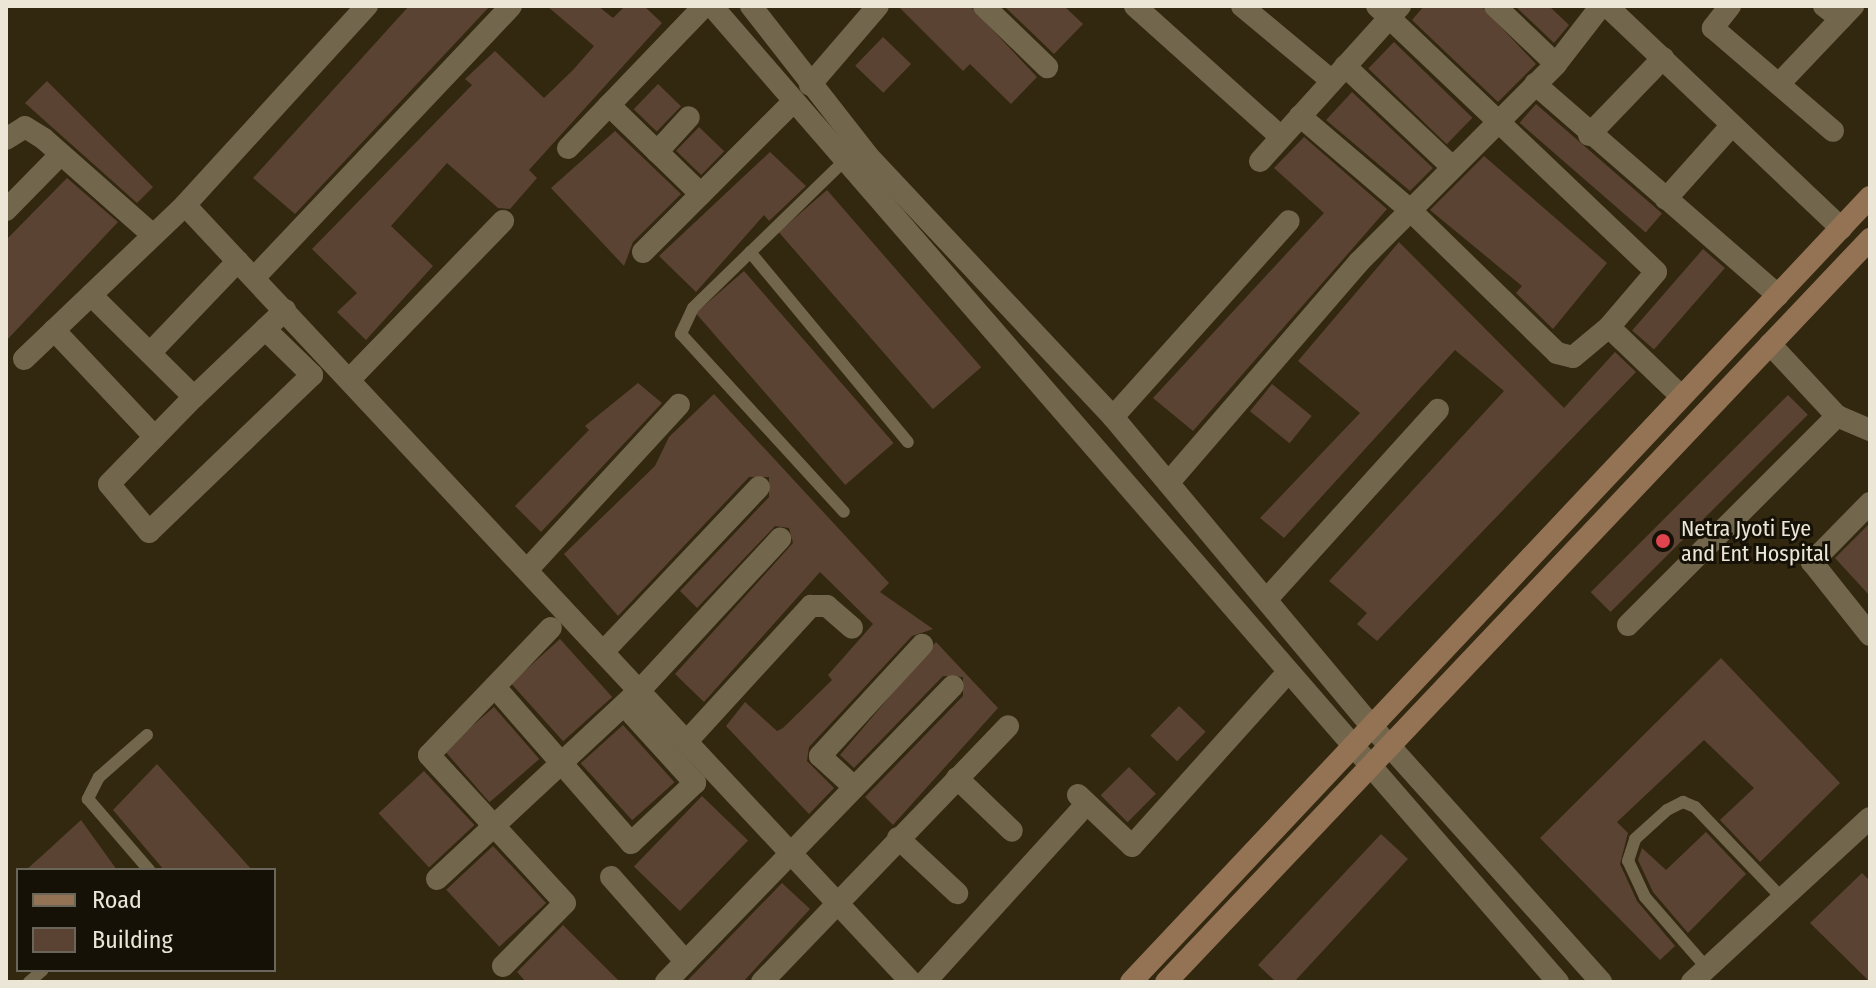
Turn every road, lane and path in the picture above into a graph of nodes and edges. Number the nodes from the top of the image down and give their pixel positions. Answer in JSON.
{"nodes":[{"id":1,"x":367,"y":6,"type":"edge"},
{"id":2,"x":511,"y":6,"type":"edge"},
{"id":3,"x":704,"y":6,"type":"edge"},
{"id":4,"x":712,"y":6,"type":"edge"},
{"id":5,"x":751,"y":6,"type":"edge"},
{"id":6,"x":878,"y":6,"type":"edge"},
{"id":7,"x":984,"y":6,"type":"edge"},
{"id":8,"x":1135,"y":6,"type":"edge"},
{"id":9,"x":1242,"y":6,"type":"edge"},
{"id":10,"x":1495,"y":6,"type":"edge"},
{"id":11,"x":1601,"y":6,"type":"edge"},
{"id":12,"x":1607,"y":6,"type":"edge"},
{"id":13,"x":1730,"y":6,"type":"edge"},
{"id":14,"x":1389,"y":10,"type":"edge"},
{"id":15,"x":1839,"y":10,"type":"edge"},
{"id":16,"x":1663,"y":58,"type":"junction"},
{"id":17,"x":1556,"y":64,"type":"junction"},
{"id":18,"x":1047,"y":67,"type":"dead end"},
{"id":19,"x":1338,"y":74,"type":"junction"},
{"id":20,"x":1535,"y":84,"type":"junction"},
{"id":21,"x":1779,"y":84,"type":"junction"},
{"id":22,"x":810,"y":85,"type":"junction"},
{"id":23,"x":609,"y":105,"type":"junction"},
{"id":24,"x":790,"y":105,"type":"junction"},
{"id":25,"x":1300,"y":116,"type":"junction"},
{"id":26,"x":689,"y":117,"type":"dead end"},
{"id":27,"x":1498,"y":123,"type":"junction"},
{"id":28,"x":1732,"y":125,"type":"junction"},
{"id":29,"x":1833,"y":131,"type":"dead end"},
{"id":30,"x":1589,"y":135,"type":"junction"},
{"id":31,"x":1281,"y":137,"type":"junction"},
{"id":32,"x":6,"y":139,"type":"edge"},
{"id":33,"x":568,"y":148,"type":"dead end"},
{"id":34,"x":657,"y":152,"type":"junction"},
{"id":35,"x":61,"y":154,"type":"junction"},
{"id":36,"x":1260,"y":161,"type":"dead end"},
{"id":37,"x":841,"y":164,"type":"junction"},
{"id":38,"x":1450,"y":165,"type":"junction"},
{"id":39,"x":701,"y":194,"type":"junction"},
{"id":40,"x":1870,"y":197,"type":"edge"},
{"id":41,"x":1666,"y":199,"type":"junction"},
{"id":42,"x":185,"y":205,"type":"junction"},
{"id":43,"x":1409,"y":209,"type":"junction"},
{"id":44,"x":6,"y":210,"type":"edge"},
{"id":45,"x":503,"y":221,"type":"dead end"},
{"id":46,"x":1289,"y":221,"type":"dead end"},
{"id":47,"x":1841,"y":228,"type":"junction"},
{"id":48,"x":153,"y":235,"type":"junction"},
{"id":49,"x":1870,"y":239,"type":"edge"},
{"id":50,"x":643,"y":252,"type":"dead end"},
{"id":51,"x":750,"y":252,"type":"junction"},
{"id":52,"x":238,"y":261,"type":"junction"},
{"id":53,"x":254,"y":278,"type":"junction"},
{"id":54,"x":91,"y":295,"type":"junction"},
{"id":55,"x":1778,"y":295,"type":"junction"},
{"id":56,"x":285,"y":310,"type":"junction"},
{"id":57,"x":1609,"y":327,"type":"junction"},
{"id":58,"x":265,"y":329,"type":"junction"},
{"id":59,"x":54,"y":330,"type":"junction"},
{"id":60,"x":1770,"y":344,"type":"junction"},
{"id":61,"x":150,"y":353,"type":"junction"},
{"id":62,"x":24,"y":359,"type":"dead end"},
{"id":63,"x":350,"y":379,"type":"junction"},
{"id":64,"x":1680,"y":395,"type":"junction"},
{"id":65,"x":194,"y":397,"type":"junction"},
{"id":66,"x":679,"y":405,"type":"dead end"},
{"id":67,"x":1438,"y":410,"type":"dead end"},
{"id":68,"x":1837,"y":416,"type":"junction"},
{"id":69,"x":1113,"y":417,"type":"junction"},
{"id":70,"x":1870,"y":430,"type":"edge"},
{"id":71,"x":155,"y":437,"type":"junction"},
{"id":72,"x":908,"y":442,"type":"dead end"},
{"id":73,"x":1170,"y":481,"type":"junction"},
{"id":74,"x":759,"y":487,"type":"dead end"},
{"id":75,"x":1870,"y":503,"type":"edge"},
{"id":76,"x":844,"y":512,"type":"dead end"},
{"id":77,"x":780,"y":539,"type":"dead end"},
{"id":78,"x":528,"y":569,"type":"junction"},
{"id":79,"x":1267,"y":599,"type":"junction"},
{"id":80,"x":1867,"y":624,"type":"edge"},
{"id":81,"x":1628,"y":625,"type":"dead end"},
{"id":82,"x":551,"y":628,"type":"dead end"},
{"id":83,"x":852,"y":628,"type":"dead end"},
{"id":84,"x":922,"y":645,"type":"dead end"},
{"id":85,"x":605,"y":650,"type":"junction"},
{"id":86,"x":1288,"y":672,"type":"junction"},
{"id":87,"x":953,"y":686,"type":"dead end"},
{"id":88,"x":495,"y":687,"type":"junction"},
{"id":89,"x":641,"y":689,"type":"junction"},
{"id":90,"x":624,"y":705,"type":"junction"},
{"id":91,"x":1368,"y":722,"type":"junction"},
{"id":92,"x":1008,"y":726,"type":"dead end"},
{"id":93,"x":147,"y":735,"type":"dead end"},
{"id":94,"x":688,"y":740,"type":"junction"},
{"id":95,"x":1388,"y":744,"type":"junction"},
{"id":96,"x":1347,"y":745,"type":"junction"},
{"id":97,"x":561,"y":764,"type":"junction"},
{"id":98,"x":1366,"y":767,"type":"junction"},
{"id":99,"x":957,"y":778,"type":"junction"},
{"id":100,"x":854,"y":787,"type":"junction"},
{"id":101,"x":1870,"y":818,"type":"edge"},
{"id":102,"x":495,"y":825,"type":"junction"},
{"id":103,"x":1012,"y":831,"type":"dead end"},
{"id":104,"x":898,"y":838,"type":"junction"},
{"id":105,"x":791,"y":851,"type":"junction"},
{"id":106,"x":147,"y":868,"type":"edge"},
{"id":107,"x":611,"y":877,"type":"dead end"},
{"id":108,"x":437,"y":879,"type":"dead end"},
{"id":109,"x":957,"y":893,"type":"dead end"},
{"id":110,"x":1782,"y":898,"type":"junction"},
{"id":111,"x":836,"y":901,"type":"junction"},
{"id":112,"x":685,"y":961,"type":"junction"},
{"id":113,"x":503,"y":966,"type":"dead end"},
{"id":114,"x":1699,"y":975,"type":"edge"},
{"id":115,"x":666,"y":982,"type":"edge"},
{"id":116,"x":762,"y":982,"type":"edge"},
{"id":117,"x":911,"y":982,"type":"edge"},
{"id":118,"x":925,"y":982,"type":"edge"},
{"id":119,"x":1131,"y":982,"type":"edge"},
{"id":120,"x":1166,"y":982,"type":"edge"},
{"id":121,"x":1558,"y":982,"type":"edge"},
{"id":122,"x":1601,"y":982,"type":"edge"}],
"edges":[{"from":1,"to":42,"type":"street"},
{"from":2,"to":53,"type":"street"},
{"from":3,"to":23,"type":"street"},
{"from":4,"to":24,"type":"street"},
{"from":5,"to":22,"type":"street"},
{"from":6,"to":22,"type":"street"},
{"from":7,"to":18,"type":"street"},
{"from":8,"to":31,"type":"street"},
{"from":9,"to":19,"type":"street"},
{"from":10,"to":17,"type":"street"},
{"from":11,"to":17,"type":"street"},
{"from":12,"to":16,"type":"street"},
{"from":13,"to":21,"type":"street"},
{"from":14,"to":19,"type":"street"},
{"from":14,"to":27,"type":"street"},
{"from":15,"to":21,"type":"street"},
{"from":16,"to":28,"type":"street"},
{"from":16,"to":30,"type":"street"},
{"from":17,"to":20,"type":"street"},
{"from":19,"to":25,"type":"street"},
{"from":19,"to":38,"type":"street"},
{"from":20,"to":27,"type":"street"},
{"from":20,"to":30,"type":"street"},
{"from":21,"to":29,"type":"street"},
{"from":22,"to":69,"type":"street"},
{"from":23,"to":33,"type":"street"},
{"from":23,"to":34,"type":"street"},
{"from":24,"to":37,"type":"street"},
{"from":24,"to":39,"type":"street"},
{"from":25,"to":31,"type":"street"},
{"from":25,"to":43,"type":"street"},
{"from":26,"to":34,"type":"street"},
{"from":27,"to":38,"type":"street"},
{"from":27,"to":57,"type":"street"},
{"from":28,"to":41,"type":"street"},
{"from":28,"to":47,"type":"street"},
{"from":30,"to":41,"type":"street"},
{"from":31,"to":36,"type":"street"},
{"from":32,"to":35,"type":"street"},
{"from":34,"to":39,"type":"street"},
{"from":35,"to":44,"type":"street"},
{"from":35,"to":48,"type":"street"},
{"from":37,"to":51,"type":"lane"},
{"from":37,"to":86,"type":"street"},
{"from":38,"to":43,"type":"street"},
{"from":39,"to":50,"type":"street"},
{"from":40,"to":47,"type":"main road"},
{"from":41,"to":55,"type":"street"},
{"from":42,"to":48,"type":"street"},
{"from":42,"to":52,"type":"street"},
{"from":43,"to":57,"type":"street"},
{"from":43,"to":73,"type":"street"},
{"from":45,"to":63,"type":"street"},
{"from":46,"to":69,"type":"street"},
{"from":47,"to":55,"type":"main road"},
{"from":48,"to":54,"type":"street"},
{"from":49,"to":60,"type":"main road"},
{"from":51,"to":72,"type":"lane"},
{"from":51,"to":76,"type":"lane"},
{"from":52,"to":53,"type":"street"},
{"from":52,"to":61,"type":"street"},
{"from":53,"to":56,"type":"street"},
{"from":54,"to":59,"type":"street"},
{"from":54,"to":61,"type":"street"},
{"from":55,"to":64,"type":"main road"},
{"from":56,"to":58,"type":"street"},
{"from":56,"to":63,"type":"street"},
{"from":57,"to":64,"type":"street"},
{"from":58,"to":65,"type":"street"},
{"from":58,"to":71,"type":"street"},
{"from":59,"to":62,"type":"street"},
{"from":59,"to":71,"type":"street"},
{"from":60,"to":68,"type":"street"},
{"from":60,"to":95,"type":"main road"},
{"from":61,"to":65,"type":"street"},
{"from":63,"to":78,"type":"street"},
{"from":64,"to":91,"type":"main road"},
{"from":65,"to":71,"type":"street"},
{"from":66,"to":78,"type":"street"},
{"from":67,"to":79,"type":"street"},
{"from":68,"to":70,"type":"street"},
{"from":68,"to":81,"type":"street"},
{"from":69,"to":73,"type":"street"},
{"from":73,"to":79,"type":"street"},
{"from":74,"to":85,"type":"street"},
{"from":75,"to":80,"type":"street"},
{"from":77,"to":89,"type":"street"},
{"from":78,"to":85,"type":"street"},
{"from":79,"to":91,"type":"street"},
{"from":82,"to":88,"type":"street"},
{"from":83,"to":94,"type":"street"},
{"from":84,"to":100,"type":"street"},
{"from":85,"to":89,"type":"street"},
{"from":86,"to":96,"type":"street"},
{"from":86,"to":118,"type":"street"},
{"from":87,"to":100,"type":"street"},
{"from":88,"to":97,"type":"street"},
{"from":88,"to":102,"type":"street"},
{"from":89,"to":90,"type":"street"},
{"from":89,"to":94,"type":"street"},
{"from":90,"to":97,"type":"street"},
{"from":90,"to":97,"type":"street"},
{"from":91,"to":95,"type":"street"},
{"from":91,"to":96,"type":"main road"},
{"from":92,"to":99,"type":"street"},
{"from":93,"to":106,"type":"lane"},
{"from":94,"to":105,"type":"street"},
{"from":95,"to":98,"type":"main road"},
{"from":95,"to":122,"type":"street"},
{"from":96,"to":98,"type":"street"},
{"from":96,"to":119,"type":"main road"},
{"from":97,"to":102,"type":"street"},
{"from":98,"to":120,"type":"main road"},
{"from":98,"to":121,"type":"street"},
{"from":99,"to":103,"type":"street"},
{"from":99,"to":104,"type":"street"},
{"from":100,"to":105,"type":"street"},
{"from":101,"to":110,"type":"street"},
{"from":102,"to":108,"type":"street"},
{"from":102,"to":113,"type":"street"},
{"from":104,"to":109,"type":"street"},
{"from":104,"to":111,"type":"street"},
{"from":105,"to":111,"type":"street"},
{"from":105,"to":112,"type":"street"},
{"from":107,"to":112,"type":"street"},
{"from":110,"to":114,"type":"street"},
{"from":110,"to":114,"type":"lane"},
{"from":111,"to":116,"type":"street"},
{"from":111,"to":117,"type":"street"},
{"from":112,"to":115,"type":"street"}]}
